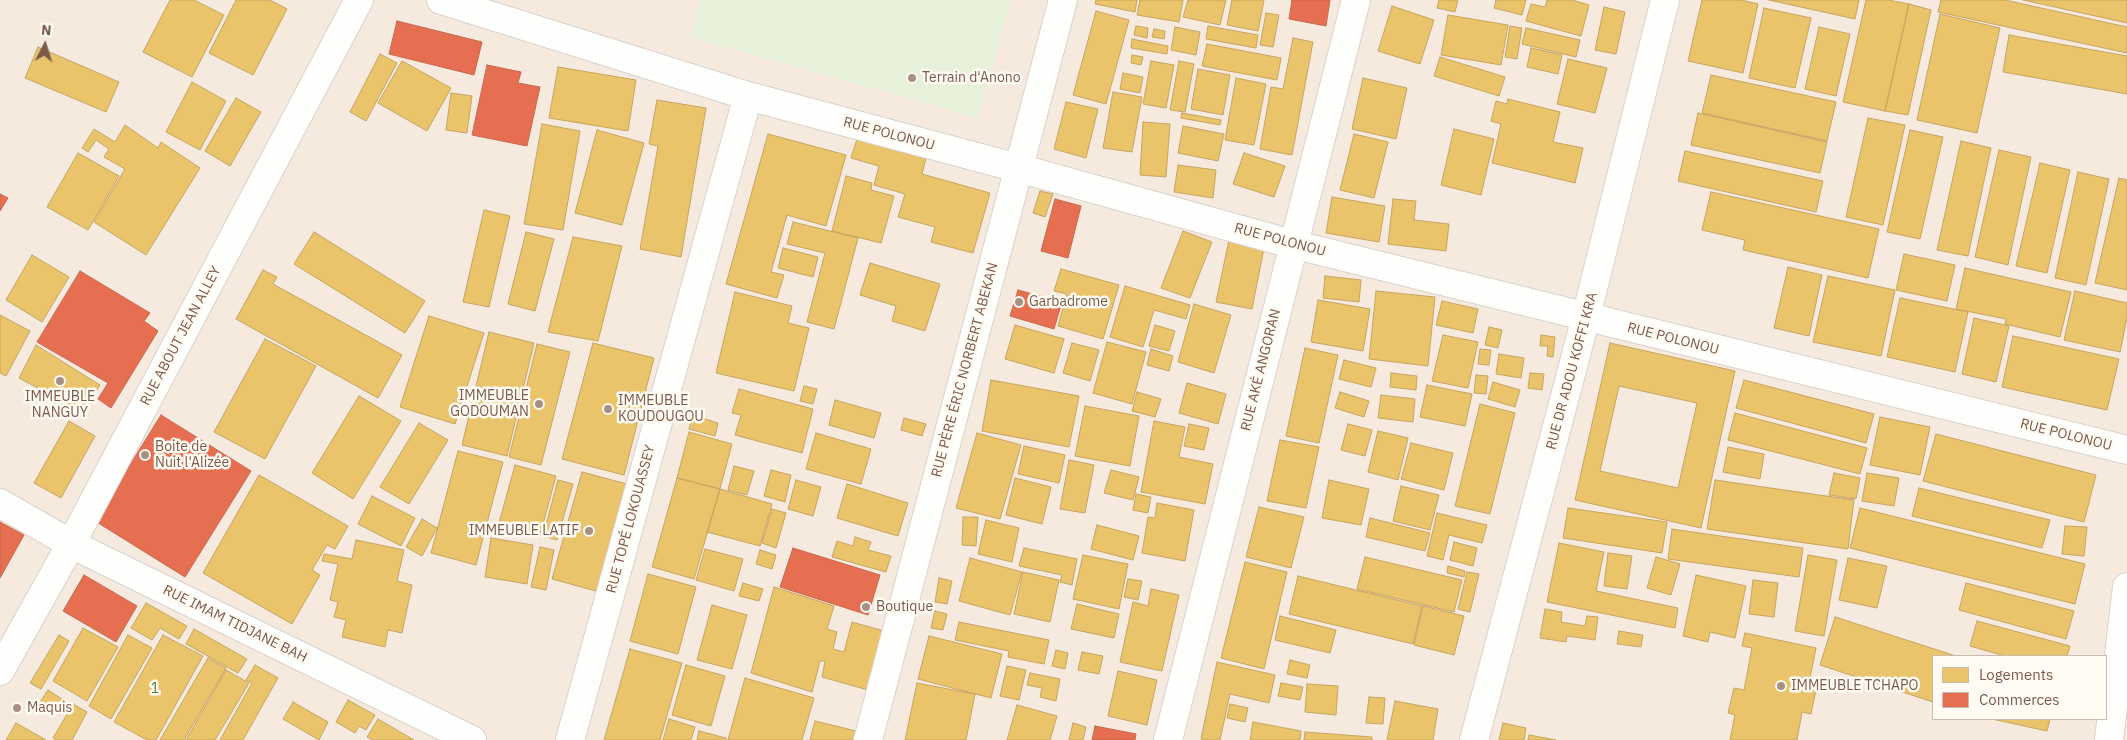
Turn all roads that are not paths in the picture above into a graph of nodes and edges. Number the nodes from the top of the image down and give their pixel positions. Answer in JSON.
{"nodes":[{"id":1,"x":359,"y":0,"type":"edge"},
{"id":2,"x":441,"y":0,"type":"edge"},
{"id":3,"x":1063,"y":0,"type":"edge"},
{"id":4,"x":1356,"y":0,"type":"edge"},
{"id":5,"x":1665,"y":0,"type":"edge"},
{"id":6,"x":511,"y":10,"type":"edge"},
{"id":7,"x":748,"y":96,"type":"junction"},
{"id":8,"x":1018,"y":168,"type":"junction"},
{"id":9,"x":1292,"y":244,"type":"junction"},
{"id":10,"x":1586,"y":318,"type":"junction"},
{"id":11,"x":2127,"y":450,"type":"edge"},
{"id":12,"x":0,"y":503,"type":"edge"},
{"id":13,"x":71,"y":544,"type":"junction"},
{"id":14,"x":2127,"y":588,"type":"edge"},
{"id":15,"x":0,"y":671,"type":"edge"},
{"id":16,"x":472,"y":740,"type":"edge"},
{"id":17,"x":570,"y":740,"type":"edge"},
{"id":18,"x":868,"y":740,"type":"edge"},
{"id":19,"x":1168,"y":740,"type":"edge"},
{"id":20,"x":1474,"y":740,"type":"edge"},
{"id":21,"x":2109,"y":740,"type":"edge"}],
"edges":[{"from":1,"to":13,"type":"street","name":"RUE ABOUT JEAN ALLEY"},
{"from":2,"to":6,"type":"street","name":"RUE POLONOU"},
{"from":3,"to":8,"type":"street","name":"RUE PÈRE ÉRIC NORBERT ABEKAN"},
{"from":4,"to":9,"type":"street","name":"RUE AKÉ ANGORAN"},
{"from":5,"to":10,"type":"street","name":"RUE DR ADOU KOFFI KRA"},
{"from":6,"to":7,"type":"street","name":"RUE POLONOU"},
{"from":7,"to":8,"type":"street","name":"RUE POLONOU"},
{"from":7,"to":17,"type":"street","name":"RUE TOPÉ LOKOUASSEY"},
{"from":8,"to":9,"type":"street","name":"RUE POLONOU"},
{"from":8,"to":18,"type":"street","name":"RUE PÈRE ÉRIC NORBERT ABEKAN"},
{"from":9,"to":10,"type":"street","name":"RUE POLONOU"},
{"from":9,"to":19,"type":"street","name":"RUE AKÉ ANGORAN"},
{"from":10,"to":11,"type":"street","name":"RUE POLONOU"},
{"from":10,"to":20,"type":"street","name":"RUE DR ADOU KOFFI KRA"},
{"from":12,"to":13,"type":"street","name":"RUE IMAM TIDJANE BAH"},
{"from":13,"to":15,"type":"street","name":"RUE ABOUT JEAN ALLEY"},
{"from":13,"to":16,"type":"street","name":"RUE IMAM TIDJANE BAH"},
{"from":14,"to":21,"type":"street"}]}
